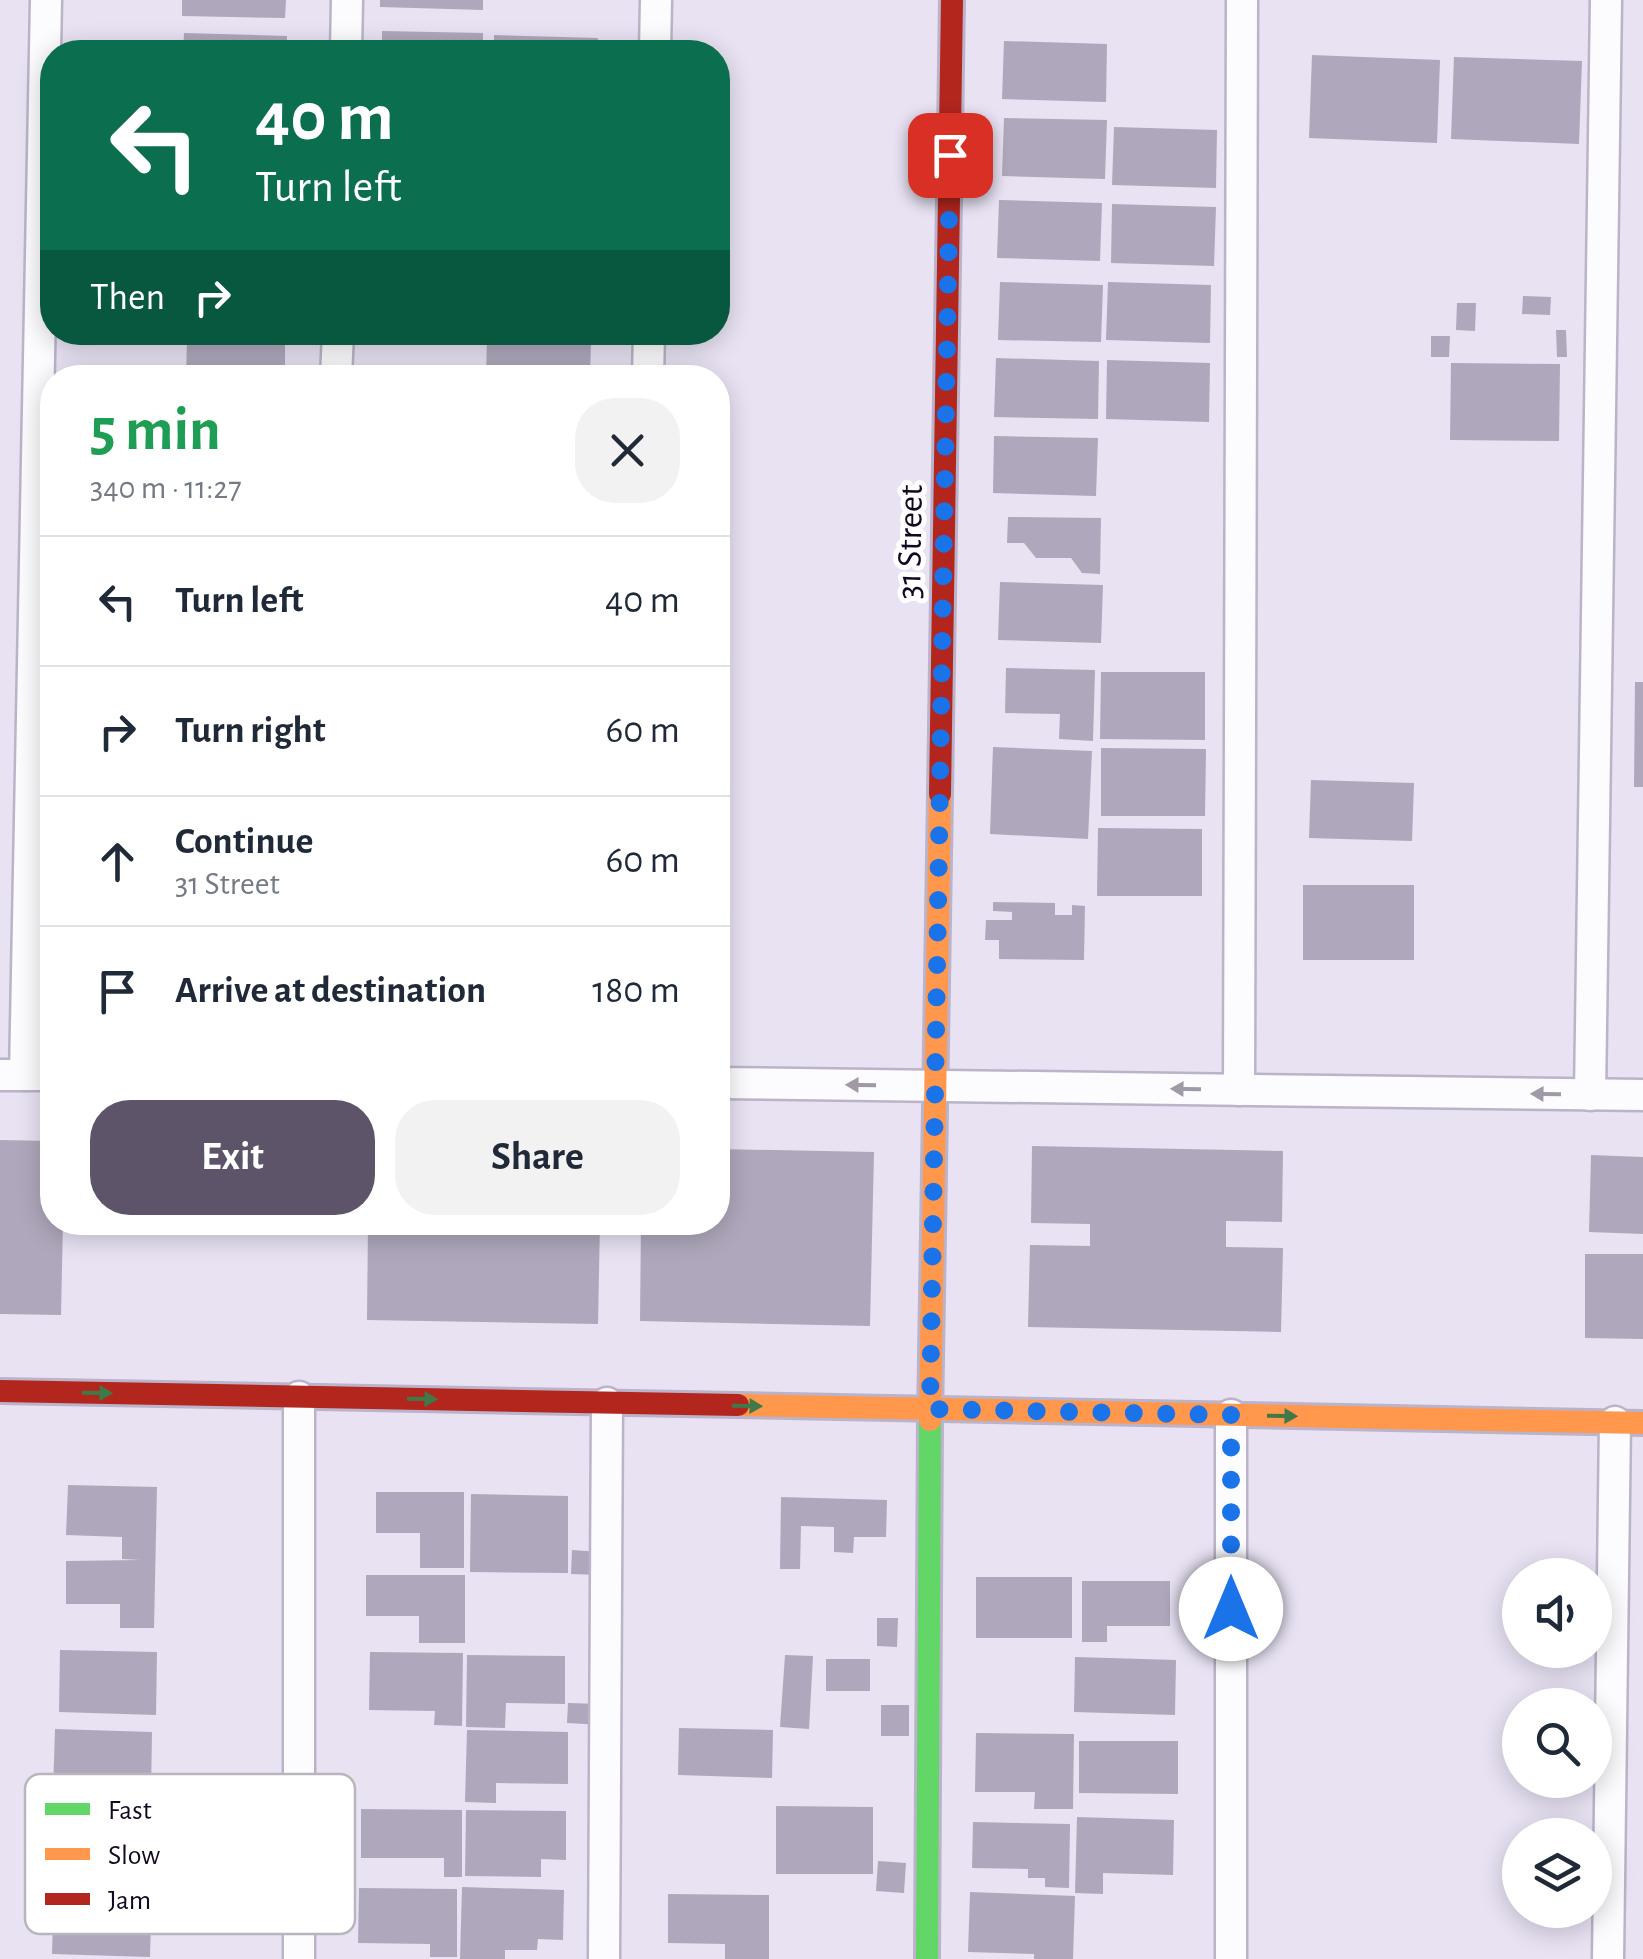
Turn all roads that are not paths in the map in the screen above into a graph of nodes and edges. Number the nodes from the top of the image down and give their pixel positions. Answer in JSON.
{"nodes":[{"id":1,"x":46,"y":0,"type":"edge"},
{"id":2,"x":347,"y":0,"type":"edge"},
{"id":3,"x":656,"y":0,"type":"edge"},
{"id":4,"x":952,"y":0,"type":"edge"},
{"id":5,"x":1242,"y":0,"type":"edge"},
{"id":6,"x":1606,"y":0,"type":"edge"},
{"id":7,"x":45,"y":40,"type":"edge"},
{"id":8,"x":346,"y":40,"type":"edge"},
{"id":9,"x":655,"y":40,"type":"edge"},
{"id":10,"x":40,"y":322,"type":"edge"},
{"id":11,"x":26,"y":1075,"type":"edge"},
{"id":12,"x":730,"y":1084,"type":"edge"},
{"id":13,"x":936,"y":1086,"type":"junction"},
{"id":14,"x":1239,"y":1090,"type":"junction"},
{"id":15,"x":1590,"y":1094,"type":"junction"},
{"id":16,"x":1643,"y":1095,"type":"edge"},
{"id":17,"x":0,"y":1391,"type":"edge"},
{"id":18,"x":299,"y":1397,"type":"junction"},
{"id":19,"x":607,"y":1403,"type":"junction"},
{"id":20,"x":930,"y":1409,"type":"junction"},
{"id":21,"x":1231,"y":1415,"type":"junction"},
{"id":22,"x":1629,"y":1422,"type":"edge"},
{"id":23,"x":300,"y":1774,"type":"edge"},
{"id":24,"x":300,"y":1934,"type":"edge"},
{"id":25,"x":300,"y":1959,"type":"edge"},
{"id":26,"x":604,"y":1959,"type":"edge"},
{"id":27,"x":927,"y":1959,"type":"edge"},
{"id":28,"x":1231,"y":1959,"type":"edge"},
{"id":29,"x":1608,"y":1959,"type":"edge"}],
"edges":[{"from":1,"to":7,"type":"street"},
{"from":2,"to":8,"type":"street"},
{"from":3,"to":9,"type":"street"},
{"from":4,"to":13,"type":"street","name":"31 Street"},
{"from":5,"to":14,"type":"street"},
{"from":6,"to":15,"type":"street"},
{"from":10,"to":11,"type":"street"},
{"from":13,"to":12,"type":"street","one_way":true},
{"from":14,"to":13,"type":"street","one_way":true},
{"from":13,"to":20,"type":"street","name":"31 Street"},
{"from":15,"to":14,"type":"street","one_way":true},
{"from":15,"to":16,"type":"street"},
{"from":17,"to":18,"type":"street","one_way":true},
{"from":18,"to":19,"type":"street","one_way":true},
{"from":18,"to":23,"type":"street"},
{"from":19,"to":20,"type":"street","one_way":true},
{"from":19,"to":26,"type":"street"},
{"from":20,"to":21,"type":"street"},
{"from":20,"to":27,"type":"street","name":"31 Street"},
{"from":21,"to":22,"type":"street","one_way":true},
{"from":21,"to":28,"type":"street"},
{"from":22,"to":29,"type":"street"},
{"from":24,"to":25,"type":"street"}]}
